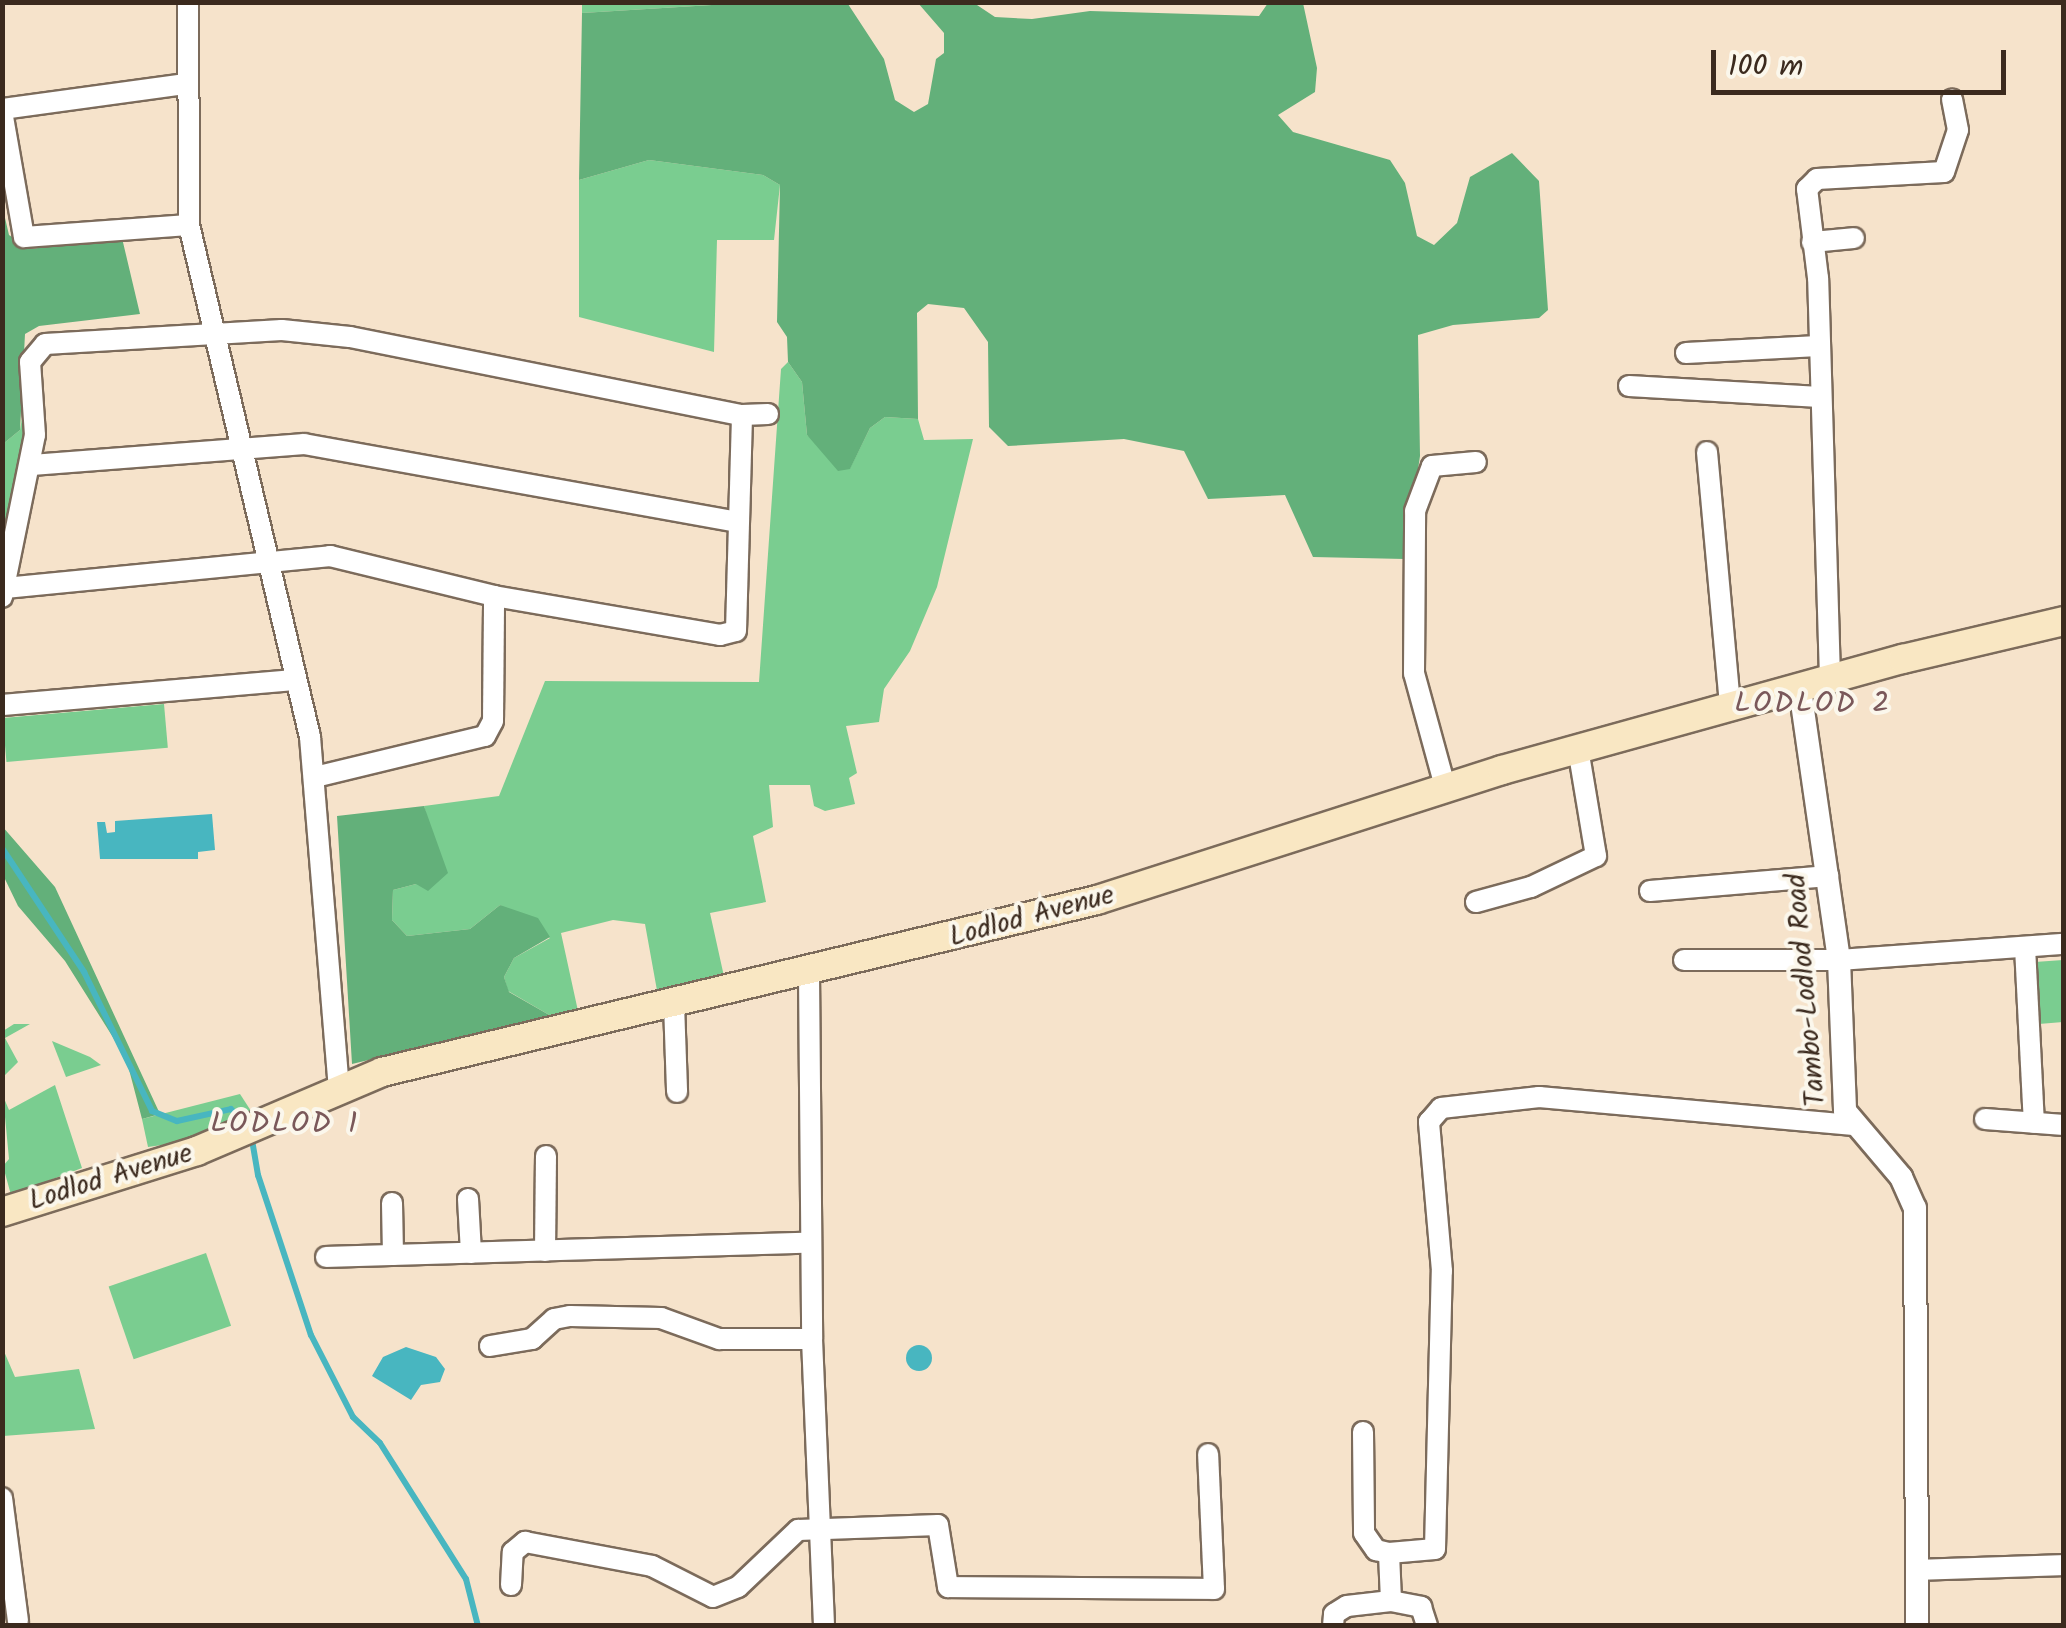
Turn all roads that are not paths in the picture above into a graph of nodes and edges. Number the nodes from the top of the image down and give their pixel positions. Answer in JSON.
{"nodes":[{"id":1,"x":188,"y":2,"type":"edge"},
{"id":2,"x":185,"y":84,"type":"junction"},
{"id":3,"x":1952,"y":100,"type":"dead end"},
{"id":4,"x":2,"y":110,"type":"edge"},
{"id":5,"x":189,"y":225,"type":"junction"},
{"id":6,"x":1854,"y":238,"type":"dead end"},
{"id":7,"x":1812,"y":242,"type":"junction"},
{"id":8,"x":213,"y":334,"type":"junction"},
{"id":9,"x":1818,"y":346,"type":"junction"},
{"id":10,"x":1686,"y":353,"type":"dead end"},
{"id":11,"x":1630,"y":386,"type":"dead end"},
{"id":12,"x":1820,"y":397,"type":"junction"},
{"id":13,"x":768,"y":414,"type":"dead end"},
{"id":14,"x":742,"y":415,"type":"junction"},
{"id":15,"x":240,"y":446,"type":"junction"},
{"id":16,"x":1706,"y":452,"type":"dead end"},
{"id":17,"x":1476,"y":462,"type":"dead end"},
{"id":18,"x":32,"y":465,"type":"junction"},
{"id":19,"x":737,"y":522,"type":"junction"},
{"id":20,"x":266,"y":560,"type":"junction"},
{"id":21,"x":4,"y":592,"type":"edge"},
{"id":22,"x":494,"y":596,"type":"junction"},
{"id":23,"x":2064,"y":621,"type":"edge"},
{"id":24,"x":1830,"y":678,"type":"junction"},
{"id":25,"x":296,"y":680,"type":"junction"},
{"id":26,"x":1800,"y":689,"type":"junction"},
{"id":27,"x":2,"y":705,"type":"edge"},
{"id":28,"x":1730,"y":707,"type":"junction"},
{"id":29,"x":1578,"y":748,"type":"junction"},
{"id":30,"x":314,"y":777,"type":"junction"},
{"id":31,"x":1446,"y":790,"type":"junction"},
{"id":32,"x":1828,"y":876,"type":"junction"},
{"id":33,"x":1650,"y":891,"type":"dead end"},
{"id":34,"x":1476,"y":902,"type":"dead end"},
{"id":35,"x":2064,"y":944,"type":"edge"},
{"id":36,"x":2025,"y":947,"type":"junction"},
{"id":37,"x":1684,"y":960,"type":"dead end"},
{"id":38,"x":1839,"y":960,"type":"junction"},
{"id":39,"x":809,"y":973,"type":"junction"},
{"id":40,"x":674,"y":1004,"type":"junction"},
{"id":41,"x":340,"y":1087,"type":"junction"},
{"id":42,"x":677,"y":1092,"type":"dead end"},
{"id":43,"x":1985,"y":1120,"type":"dead end"},
{"id":44,"x":2034,"y":1122,"type":"junction"},
{"id":45,"x":2064,"y":1124,"type":"edge"},
{"id":46,"x":1854,"y":1126,"type":"junction"},
{"id":47,"x":546,"y":1156,"type":"dead end"},
{"id":48,"x":468,"y":1199,"type":"dead end"},
{"id":49,"x":392,"y":1203,"type":"dead end"},
{"id":50,"x":2,"y":1212,"type":"edge"},
{"id":51,"x":811,"y":1243,"type":"junction"},
{"id":52,"x":544,"y":1251,"type":"junction"},
{"id":53,"x":471,"y":1253,"type":"junction"},
{"id":54,"x":393,"y":1255,"type":"junction"},
{"id":55,"x":326,"y":1257,"type":"dead end"},
{"id":56,"x":812,"y":1339,"type":"junction"},
{"id":57,"x":490,"y":1346,"type":"dead end"},
{"id":58,"x":1363,"y":1432,"type":"dead end"},
{"id":59,"x":1208,"y":1454,"type":"dead end"},
{"id":60,"x":2,"y":1498,"type":"edge"},
{"id":61,"x":819,"y":1527,"type":"junction"},
{"id":62,"x":1389,"y":1553,"type":"junction"},
{"id":63,"x":2064,"y":1565,"type":"edge"},
{"id":64,"x":1917,"y":1570,"type":"junction"},
{"id":65,"x":511,"y":1586,"type":"dead end"},
{"id":66,"x":1391,"y":1601,"type":"junction"},
{"id":67,"x":18,"y":1621,"type":"dead end"},
{"id":68,"x":824,"y":1626,"type":"edge"},
{"id":69,"x":1333,"y":1626,"type":"edge"},
{"id":70,"x":1427,"y":1626,"type":"edge"},
{"id":71,"x":1918,"y":1626,"type":"edge"}],
"edges":[{"from":1,"to":2,"type":"street"},
{"from":2,"to":4,"type":"street"},
{"from":2,"to":5,"type":"street"},
{"from":3,"to":7,"type":"street"},
{"from":4,"to":5,"type":"street"},
{"from":5,"to":8,"type":"street"},
{"from":6,"to":7,"type":"street"},
{"from":7,"to":9,"type":"street"},
{"from":8,"to":14,"type":"street"},
{"from":8,"to":15,"type":"street"},
{"from":8,"to":18,"type":"street"},
{"from":9,"to":10,"type":"street"},
{"from":9,"to":12,"type":"street"},
{"from":11,"to":12,"type":"street"},
{"from":12,"to":24,"type":"street"},
{"from":13,"to":14,"type":"street"},
{"from":14,"to":19,"type":"street"},
{"from":15,"to":18,"type":"street"},
{"from":15,"to":19,"type":"street"},
{"from":15,"to":20,"type":"street"},
{"from":16,"to":28,"type":"street"},
{"from":17,"to":31,"type":"street"},
{"from":18,"to":21,"type":"street"},
{"from":19,"to":22,"type":"street"},
{"from":20,"to":21,"type":"street"},
{"from":20,"to":22,"type":"street"},
{"from":20,"to":25,"type":"street"},
{"from":22,"to":30,"type":"street"},
{"from":23,"to":24,"type":"main road","name":"Lodlod Avenue"},
{"from":24,"to":26,"type":"main road","name":"Lodlod Avenue"},
{"from":25,"to":27,"type":"street"},
{"from":25,"to":30,"type":"street"},
{"from":26,"to":28,"type":"main road","name":"Lodlod Avenue"},
{"from":26,"to":32,"type":"street","name":"Tambo-Lodlod Road"},
{"from":28,"to":29,"type":"main road","name":"Lodlod Avenue"},
{"from":29,"to":31,"type":"main road","name":"Lodlod Avenue"},
{"from":29,"to":34,"type":"street"},
{"from":30,"to":41,"type":"street"},
{"from":31,"to":39,"type":"main road","name":"Lodlod Avenue"},
{"from":32,"to":33,"type":"street"},
{"from":32,"to":38,"type":"street","name":"Tambo-Lodlod Road"},
{"from":35,"to":36,"type":"street"},
{"from":36,"to":38,"type":"street"},
{"from":36,"to":44,"type":"street"},
{"from":37,"to":38,"type":"street"},
{"from":38,"to":46,"type":"street","name":"Tambo-Lodlod Road"},
{"from":39,"to":40,"type":"main road","name":"Lodlod Avenue"},
{"from":39,"to":51,"type":"street"},
{"from":40,"to":41,"type":"main road","name":"Lodlod Avenue"},
{"from":40,"to":42,"type":"street"},
{"from":41,"to":50,"type":"main road","name":"Lodlod Avenue"},
{"from":43,"to":44,"type":"street"},
{"from":44,"to":45,"type":"street"},
{"from":46,"to":62,"type":"street"},
{"from":46,"to":64,"type":"street","name":"Tambo-Lodlod Road"},
{"from":47,"to":52,"type":"street"},
{"from":48,"to":53,"type":"street"},
{"from":49,"to":54,"type":"street"},
{"from":51,"to":52,"type":"street"},
{"from":51,"to":56,"type":"street"},
{"from":52,"to":53,"type":"street"},
{"from":53,"to":54,"type":"street"},
{"from":54,"to":55,"type":"street"},
{"from":56,"to":57,"type":"street"},
{"from":56,"to":61,"type":"street"},
{"from":58,"to":62,"type":"street"},
{"from":59,"to":61,"type":"street"},
{"from":60,"to":67,"type":"street"},
{"from":61,"to":65,"type":"street"},
{"from":61,"to":68,"type":"street"},
{"from":62,"to":66,"type":"street"},
{"from":63,"to":64,"type":"street"},
{"from":64,"to":71,"type":"street","name":"Tambo-Lodlod Road"},
{"from":66,"to":69,"type":"street"},
{"from":66,"to":70,"type":"street"}]}
